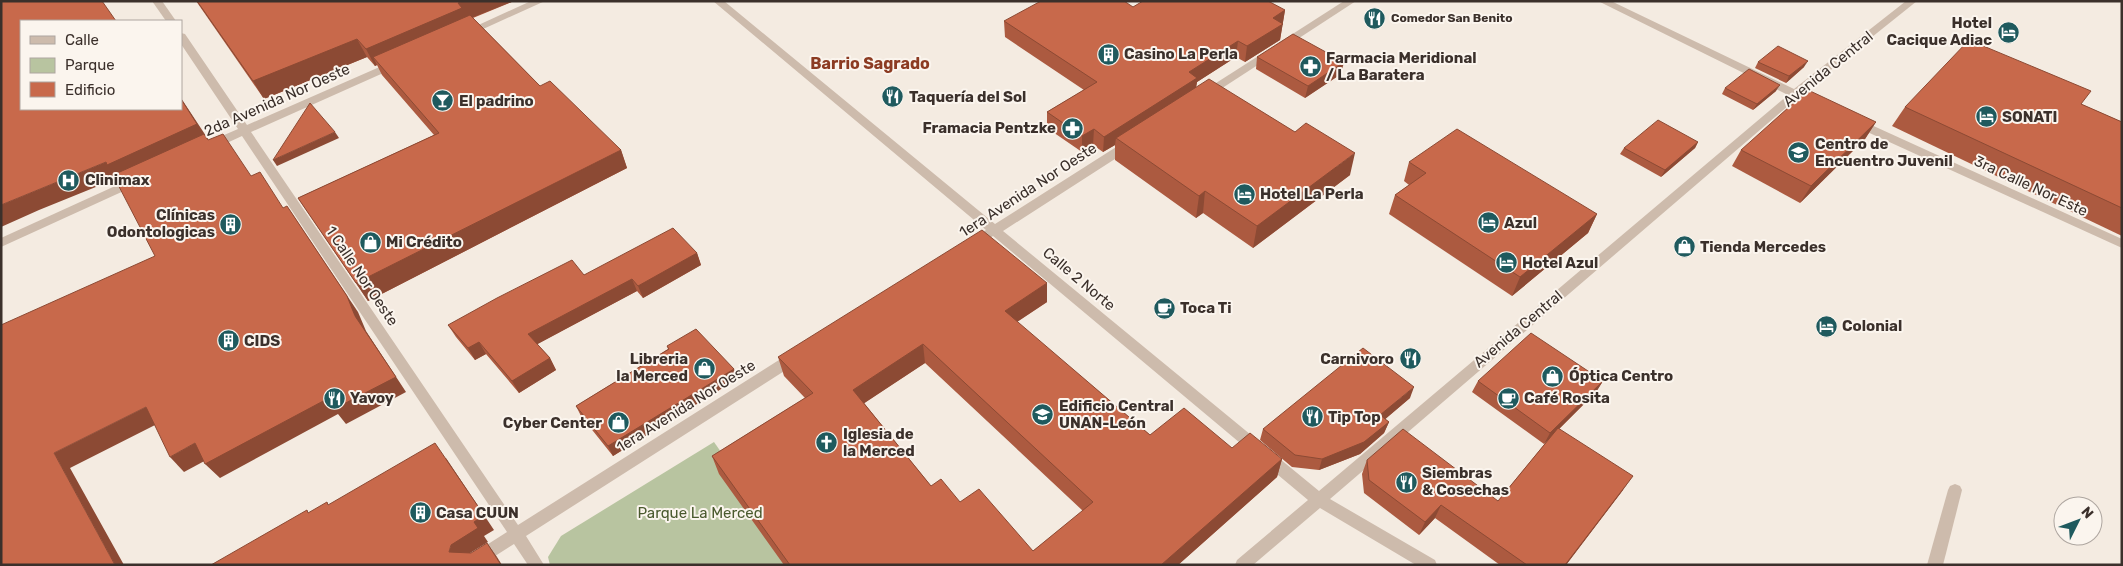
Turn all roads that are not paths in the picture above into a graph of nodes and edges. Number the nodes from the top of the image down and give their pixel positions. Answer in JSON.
{"nodes":[{"id":1,"x":157,"y":1,"type":"edge"},
{"id":2,"x":540,"y":1,"type":"edge"},
{"id":3,"x":718,"y":1,"type":"edge"},
{"id":4,"x":1350,"y":1,"type":"edge"},
{"id":5,"x":1603,"y":1,"type":"edge"},
{"id":6,"x":1912,"y":1,"type":"edge"},
{"id":7,"x":170,"y":20,"type":"edge"},
{"id":8,"x":460,"y":36,"type":"edge"},
{"id":9,"x":182,"y":37,"type":"edge"},
{"id":10,"x":406,"y":60,"type":"edge"},
{"id":11,"x":1795,"y":94,"type":"junction"},
{"id":12,"x":1193,"y":102,"type":"edge"},
{"id":13,"x":1814,"y":103,"type":"edge"},
{"id":14,"x":1850,"y":119,"type":"edge"},
{"id":15,"x":244,"y":129,"type":"junction"},
{"id":16,"x":1135,"y":140,"type":"edge"},
{"id":17,"x":199,"y":150,"type":"edge"},
{"id":18,"x":145,"y":176,"type":"edge"},
{"id":19,"x":995,"y":230,"type":"junction"},
{"id":20,"x":1,"y":243,"type":"edge"},
{"id":21,"x":2122,"y":244,"type":"edge"},
{"id":22,"x":961,"y":252,"type":"edge"},
{"id":23,"x":802,"y":352,"type":"edge"},
{"id":24,"x":1954,"y":490,"type":"dead end"},
{"id":25,"x":1318,"y":499,"type":"junction"},
{"id":26,"x":516,"y":533,"type":"junction"},
{"id":27,"x":468,"y":565,"type":"edge"},
{"id":28,"x":537,"y":565,"type":"edge"},
{"id":29,"x":1242,"y":565,"type":"edge"},
{"id":30,"x":1430,"y":565,"type":"edge"},
{"id":31,"x":1935,"y":565,"type":"edge"}],
"edges":[{"from":1,"to":7,"type":"street"},
{"from":2,"to":8,"type":"street"},
{"from":3,"to":19,"type":"street","name":"Calle 2 Norte"},
{"from":4,"to":12,"type":"street"},
{"from":5,"to":11,"type":"street"},
{"from":6,"to":11,"type":"street","name":"Avenida Central"},
{"from":9,"to":15,"type":"street","name":"1 Calle Nor Oeste"},
{"from":10,"to":15,"type":"street","name":"2da Avenida Nor Oeste"},
{"from":11,"to":13,"type":"street"},
{"from":11,"to":25,"type":"street","name":"Avenida Central"},
{"from":14,"to":21,"type":"street","name":"3ra Calle Nor Este"},
{"from":15,"to":17,"type":"street","name":"2da Avenida Nor Oeste"},
{"from":15,"to":26,"type":"street","name":"1 Calle Nor Oeste"},
{"from":16,"to":19,"type":"street","name":"1era Avenida Nor Oeste"},
{"from":18,"to":20,"type":"street"},
{"from":19,"to":22,"type":"street","name":"1era Avenida Nor Oeste"},
{"from":19,"to":25,"type":"street","name":"Calle 2 Norte"},
{"from":23,"to":26,"type":"street","name":"1era Avenida Nor Oeste"},
{"from":24,"to":31,"type":"street"},
{"from":25,"to":29,"type":"street","name":"Avenida Central"},
{"from":25,"to":30,"type":"street","name":"Calle 2 Norte"},
{"from":26,"to":27,"type":"street","name":"1era Avenida Nor Oeste"},
{"from":26,"to":28,"type":"street","name":"1 Calle Nor Oeste"}]}
